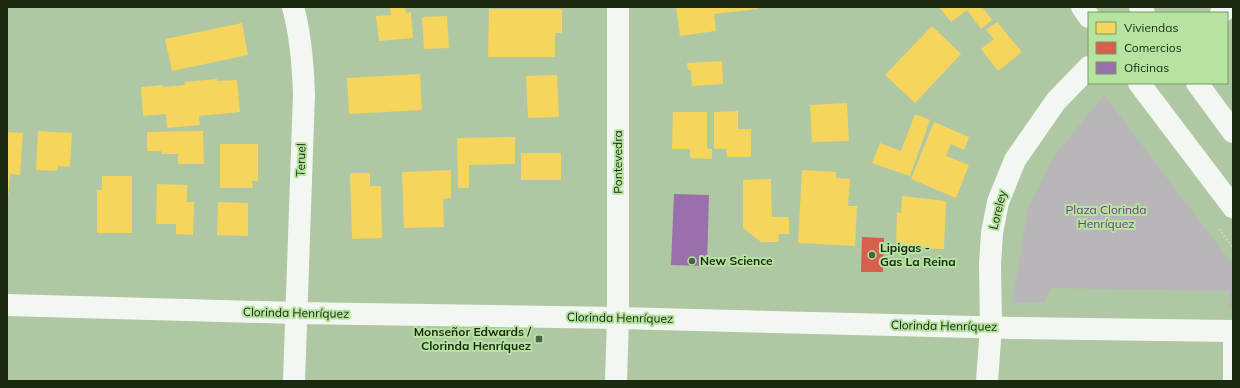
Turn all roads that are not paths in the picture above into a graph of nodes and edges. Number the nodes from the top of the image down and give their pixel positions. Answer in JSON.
{"nodes":[{"id":1,"x":294,"y":7,"type":"edge"},
{"id":2,"x":618,"y":7,"type":"edge"},
{"id":3,"x":1088,"y":68,"type":"edge"},
{"id":4,"x":1141,"y":84,"type":"edge"},
{"id":5,"x":1197,"y":84,"type":"edge"},
{"id":6,"x":1233,"y":132,"type":"edge"},
{"id":7,"x":1233,"y":207,"type":"edge"},
{"id":8,"x":7,"y":305,"type":"edge"},
{"id":9,"x":296,"y":313,"type":"junction"},
{"id":10,"x":618,"y":318,"type":"junction"},
{"id":11,"x":991,"y":327,"type":"junction"},
{"id":12,"x":1231,"y":331,"type":"edge"},
{"id":13,"x":294,"y":381,"type":"edge"},
{"id":14,"x":616,"y":381,"type":"edge"},
{"id":15,"x":986,"y":381,"type":"edge"},
{"id":16,"x":1230,"y":381,"type":"edge"}],
"edges":[{"from":1,"to":9,"type":"street","name":"Teruel"},
{"from":2,"to":10,"type":"street","name":"Pontevedra"},
{"from":3,"to":11,"type":"street","name":"Loreley"},
{"from":4,"to":7,"type":"street"},
{"from":5,"to":6,"type":"street"},
{"from":8,"to":9,"type":"street","name":"Clorinda Henríquez"},
{"from":9,"to":10,"type":"street","name":"Clorinda Henríquez"},
{"from":9,"to":13,"type":"street","name":"Teruel"},
{"from":10,"to":11,"type":"street","name":"Clorinda Henríquez"},
{"from":10,"to":14,"type":"street","name":"Pontevedra"},
{"from":11,"to":12,"type":"street","name":"Clorinda Henríquez"},
{"from":11,"to":15,"type":"street","name":"Loreley"},
{"from":12,"to":16,"type":"lane"}]}
